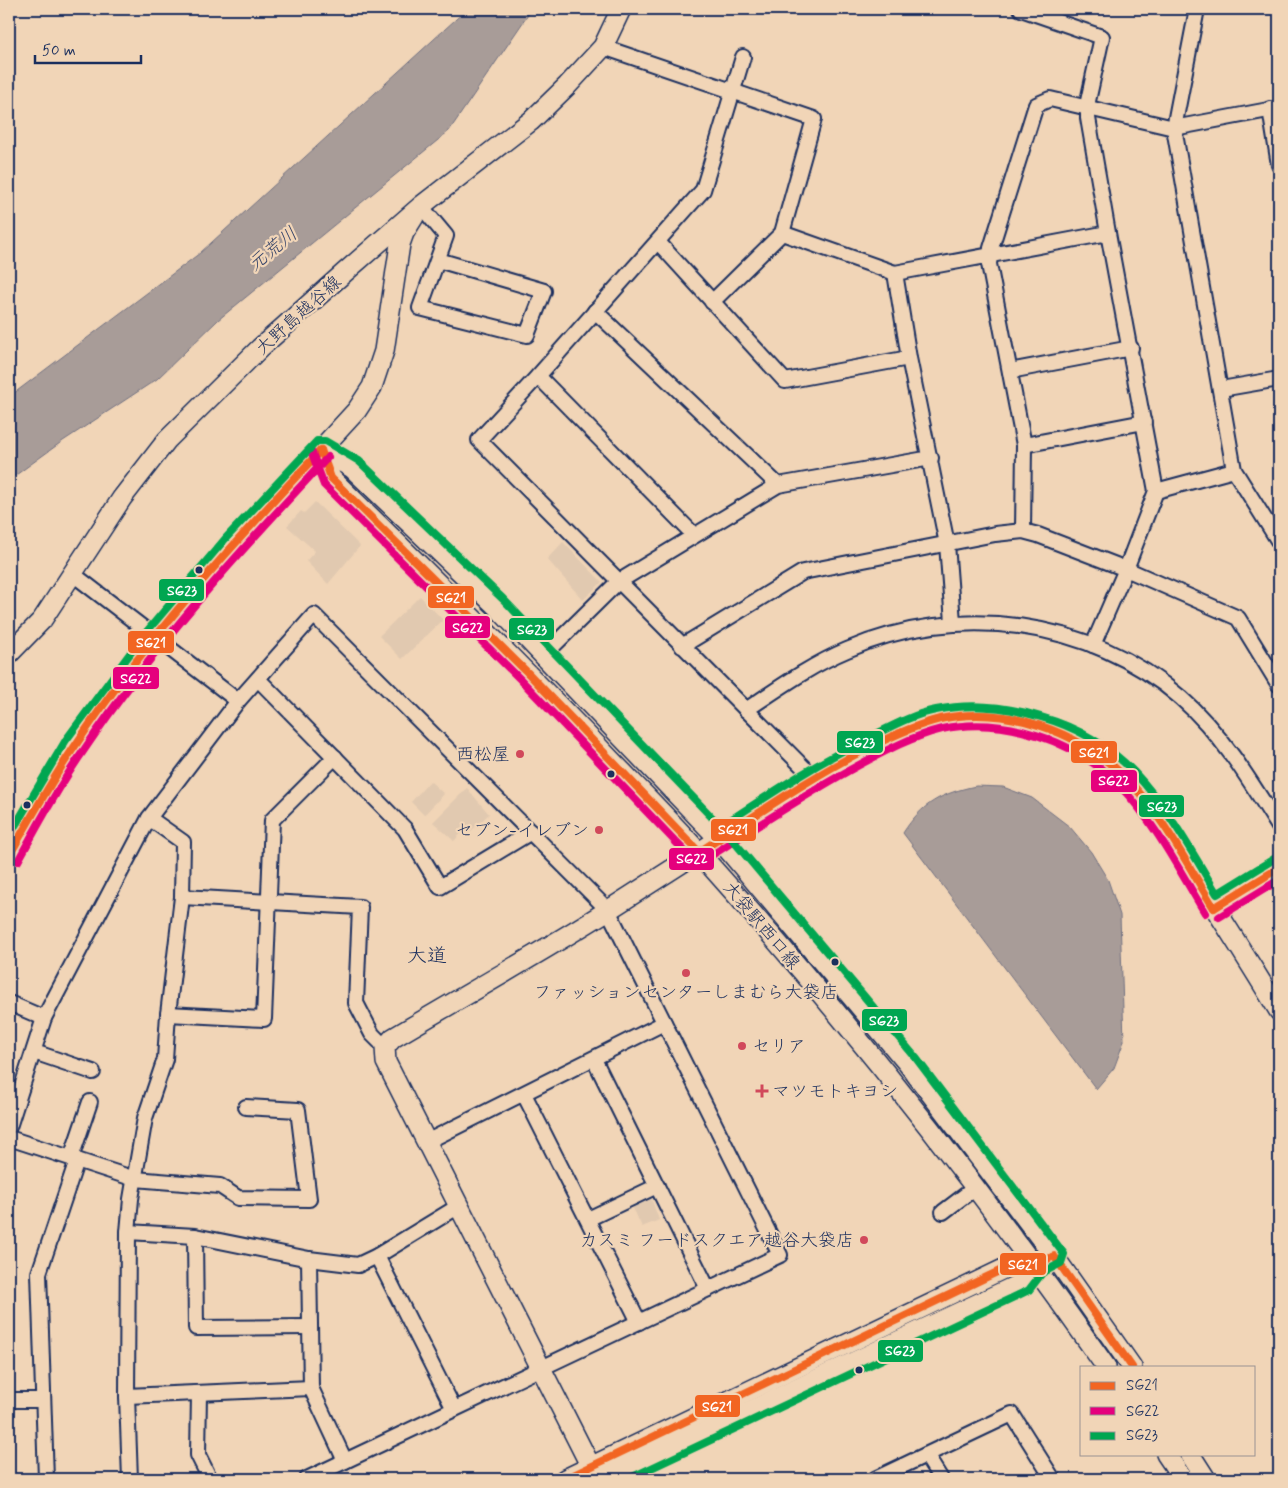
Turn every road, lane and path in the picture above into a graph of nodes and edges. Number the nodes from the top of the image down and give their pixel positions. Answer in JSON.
{"nodes":[{"id":1,"x":622,"y":9,"type":"edge"},
{"id":2,"x":1021,"y":9,"type":"edge"},
{"id":3,"x":1197,"y":9,"type":"edge"},
{"id":4,"x":603,"y":47,"type":"junction"},
{"id":5,"x":743,"y":57,"type":"dead end"},
{"id":6,"x":733,"y":90,"type":"junction"},
{"id":7,"x":1274,"y":108,"type":"edge"},
{"id":8,"x":1088,"y":109,"type":"junction"},
{"id":9,"x":1174,"y":128,"type":"junction"},
{"id":10,"x":1279,"y":165,"type":"edge"},
{"id":11,"x":421,"y":206,"type":"junction"},
{"id":12,"x":782,"y":233,"type":"junction"},
{"id":13,"x":1108,"y":233,"type":"junction"},
{"id":14,"x":658,"y":242,"type":"junction"},
{"id":15,"x":990,"y":256,"type":"junction"},
{"id":16,"x":438,"y":260,"type":"junction"},
{"id":17,"x":895,"y":273,"type":"junction"},
{"id":18,"x":712,"y":302,"type":"junction"},
{"id":19,"x":595,"y":311,"type":"junction"},
{"id":20,"x":1130,"y":348,"type":"junction"},
{"id":21,"x":909,"y":358,"type":"junction"},
{"id":22,"x":1010,"y":371,"type":"junction"},
{"id":23,"x":538,"y":376,"type":"junction"},
{"id":24,"x":1279,"y":380,"type":"edge"},
{"id":25,"x":1221,"y":389,"type":"junction"},
{"id":26,"x":1144,"y":422,"type":"junction"},
{"id":27,"x":1024,"y":445,"type":"junction"},
{"id":28,"x":321,"y":450,"type":"junction"},
{"id":29,"x":931,"y":458,"type":"junction"},
{"id":30,"x":1234,"y":470,"type":"junction"},
{"id":31,"x":778,"y":485,"type":"junction"},
{"id":32,"x":1156,"y":490,"type":"junction"},
{"id":33,"x":1023,"y":531,"type":"junction"},
{"id":34,"x":694,"y":534,"type":"junction"},
{"id":35,"x":1279,"y":542,"type":"edge"},
{"id":36,"x":946,"y":544,"type":"junction"},
{"id":37,"x":1126,"y":569,"type":"junction"},
{"id":38,"x":73,"y":574,"type":"junction"},
{"id":39,"x":618,"y":582,"type":"junction"},
{"id":40,"x":953,"y":622,"type":"junction"},
{"id":41,"x":154,"y":637,"type":"junction"},
{"id":42,"x":1093,"y":645,"type":"junction"},
{"id":43,"x":682,"y":646,"type":"junction"},
{"id":44,"x":9,"y":654,"type":"edge"},
{"id":45,"x":544,"y":655,"type":"junction"},
{"id":46,"x":258,"y":679,"type":"junction"},
{"id":47,"x":1279,"y":685,"type":"edge"},
{"id":48,"x":238,"y":701,"type":"junction"},
{"id":49,"x":746,"y":710,"type":"junction"},
{"id":50,"x":335,"y":757,"type":"junction"},
{"id":51,"x":814,"y":778,"type":"junction"},
{"id":52,"x":149,"y":818,"type":"junction"},
{"id":53,"x":1279,"y":827,"type":"edge"},
{"id":54,"x":531,"y":832,"type":"junction"},
{"id":55,"x":719,"y":839,"type":"junction"},
{"id":56,"x":699,"y":852,"type":"junction"},
{"id":57,"x":9,"y":856,"type":"edge"},
{"id":58,"x":1279,"y":868,"type":"edge"},
{"id":59,"x":182,"y":897,"type":"junction"},
{"id":60,"x":268,"y":901,"type":"junction"},
{"id":61,"x":1214,"y":908,"type":"junction"},
{"id":62,"x":608,"y":910,"type":"junction"},
{"id":63,"x":9,"y":1003,"type":"edge"},
{"id":64,"x":1279,"y":1011,"type":"edge"},
{"id":65,"x":168,"y":1014,"type":"junction"},
{"id":66,"x":44,"y":1018,"type":"junction"},
{"id":67,"x":664,"y":1023,"type":"junction"},
{"id":68,"x":385,"y":1047,"type":"junction"},
{"id":69,"x":34,"y":1052,"type":"junction"},
{"id":70,"x":594,"y":1060,"type":"junction"},
{"id":71,"x":93,"y":1072,"type":"dead end"},
{"id":72,"x":524,"y":1094,"type":"junction"},
{"id":73,"x":90,"y":1102,"type":"dead end"},
{"id":74,"x":246,"y":1107,"type":"dead end"},
{"id":75,"x":9,"y":1127,"type":"edge"},
{"id":76,"x":9,"y":1138,"type":"edge"},
{"id":77,"x":426,"y":1142,"type":"junction"},
{"id":78,"x":74,"y":1159,"type":"junction"},
{"id":79,"x":135,"y":1179,"type":"junction"},
{"id":80,"x":657,"y":1186,"type":"junction"},
{"id":81,"x":976,"y":1187,"type":"junction"},
{"id":82,"x":459,"y":1206,"type":"junction"},
{"id":83,"x":943,"y":1212,"type":"dead end"},
{"id":84,"x":588,"y":1219,"type":"junction"},
{"id":85,"x":128,"y":1232,"type":"junction"},
{"id":86,"x":195,"y":1236,"type":"junction"},
{"id":87,"x":377,"y":1256,"type":"junction"},
{"id":88,"x":1054,"y":1256,"type":"junction"},
{"id":89,"x":309,"y":1259,"type":"junction"},
{"id":90,"x":1035,"y":1265,"type":"junction"},
{"id":91,"x":708,"y":1288,"type":"junction"},
{"id":92,"x":639,"y":1322,"type":"junction"},
{"id":93,"x":310,"y":1327,"type":"junction"},
{"id":94,"x":1105,"y":1366,"type":"edge"},
{"id":95,"x":1131,"y":1366,"type":"edge"},
{"id":96,"x":540,"y":1369,"type":"junction"},
{"id":97,"x":312,"y":1388,"type":"junction"},
{"id":98,"x":199,"y":1394,"type":"junction"},
{"id":99,"x":127,"y":1396,"type":"junction"},
{"id":100,"x":9,"y":1400,"type":"edge"},
{"id":101,"x":42,"y":1400,"type":"junction"},
{"id":102,"x":454,"y":1410,"type":"junction"},
{"id":103,"x":926,"y":1456,"type":"junction"},
{"id":104,"x":1167,"y":1456,"type":"edge"},
{"id":105,"x":1191,"y":1456,"type":"edge"},
{"id":106,"x":345,"y":1461,"type":"junction"},
{"id":107,"x":594,"y":1473,"type":"edge"},
{"id":108,"x":46,"y":1479,"type":"edge"},
{"id":109,"x":130,"y":1479,"type":"edge"},
{"id":110,"x":210,"y":1479,"type":"edge"},
{"id":111,"x":307,"y":1479,"type":"edge"},
{"id":112,"x":565,"y":1479,"type":"edge"},
{"id":113,"x":606,"y":1479,"type":"edge"},
{"id":114,"x":876,"y":1479,"type":"edge"},
{"id":115,"x":941,"y":1479,"type":"edge"},
{"id":116,"x":1053,"y":1479,"type":"edge"},
{"id":117,"x":1183,"y":1479,"type":"edge"},
{"id":118,"x":1206,"y":1479,"type":"edge"}],
"edges":[{"from":1,"to":4,"type":"street","name":"大野島越谷線"},
{"from":2,"to":8,"type":"street"},
{"from":3,"to":9,"type":"street"},
{"from":4,"to":6,"type":"street"},
{"from":4,"to":11,"type":"street","name":"大野島越谷線"},
{"from":5,"to":6,"type":"street"},
{"from":6,"to":12,"type":"street"},
{"from":6,"to":14,"type":"street"},
{"from":7,"to":9,"type":"street"},
{"from":7,"to":10,"type":"street"},
{"from":8,"to":9,"type":"street"},
{"from":8,"to":13,"type":"street"},
{"from":8,"to":15,"type":"street"},
{"from":9,"to":25,"type":"street"},
{"from":11,"to":16,"type":"street"},
{"from":11,"to":28,"type":"street"},
{"from":11,"to":38,"type":"street","name":"大野島越谷線"},
{"from":12,"to":17,"type":"street"},
{"from":12,"to":18,"type":"street"},
{"from":13,"to":15,"type":"street"},
{"from":13,"to":20,"type":"street"},
{"from":14,"to":18,"type":"street"},
{"from":14,"to":19,"type":"street"},
{"from":15,"to":17,"type":"street"},
{"from":15,"to":22,"type":"street"},
{"from":16,"to":16,"type":"street"},
{"from":17,"to":21,"type":"street"},
{"from":18,"to":21,"type":"street"},
{"from":19,"to":23,"type":"street"},
{"from":19,"to":31,"type":"street"},
{"from":20,"to":22,"type":"street"},
{"from":20,"to":26,"type":"street"},
{"from":21,"to":29,"type":"street"},
{"from":22,"to":27,"type":"street"},
{"from":23,"to":34,"type":"street"},
{"from":23,"to":39,"type":"street"},
{"from":24,"to":25,"type":"street"},
{"from":25,"to":30,"type":"street"},
{"from":26,"to":27,"type":"street"},
{"from":26,"to":32,"type":"street"},
{"from":27,"to":33,"type":"street"},
{"from":28,"to":41,"type":"street"},
{"from":28,"to":45,"type":"street","name":"大袋駅西口線"},
{"from":28,"to":56,"type":"street","name":"大袋駅西口線"},
{"from":29,"to":31,"type":"street"},
{"from":29,"to":36,"type":"street"},
{"from":30,"to":32,"type":"street"},
{"from":30,"to":35,"type":"street"},
{"from":31,"to":34,"type":"street"},
{"from":32,"to":37,"type":"street"},
{"from":33,"to":36,"type":"street"},
{"from":33,"to":37,"type":"street"},
{"from":34,"to":39,"type":"street"},
{"from":36,"to":40,"type":"street"},
{"from":36,"to":43,"type":"street"},
{"from":37,"to":42,"type":"street"},
{"from":37,"to":47,"type":"street"},
{"from":38,"to":41,"type":"street"},
{"from":38,"to":44,"type":"street","name":"大野島越谷線"},
{"from":39,"to":43,"type":"street"},
{"from":39,"to":45,"type":"street"},
{"from":40,"to":42,"type":"street"},
{"from":40,"to":49,"type":"street"},
{"from":41,"to":48,"type":"street"},
{"from":41,"to":57,"type":"street"},
{"from":42,"to":53,"type":"street"},
{"from":43,"to":49,"type":"street"},
{"from":45,"to":55,"type":"street","name":"大袋駅西口線"},
{"from":46,"to":48,"type":"street"},
{"from":46,"to":50,"type":"street"},
{"from":46,"to":54,"type":"street"},
{"from":48,"to":52,"type":"street"},
{"from":49,"to":51,"type":"street"},
{"from":50,"to":54,"type":"street"},
{"from":50,"to":60,"type":"street"},
{"from":51,"to":55,"type":"street"},
{"from":51,"to":61,"type":"street"},
{"from":52,"to":59,"type":"street"},
{"from":52,"to":66,"type":"street"},
{"from":54,"to":62,"type":"street"},
{"from":55,"to":56,"type":"street"},
{"from":55,"to":88,"type":"street","name":"大袋駅西口線"},
{"from":56,"to":62,"type":"street"},
{"from":56,"to":81,"type":"street","name":"大袋駅西口線"},
{"from":58,"to":61,"type":"street"},
{"from":59,"to":60,"type":"street"},
{"from":59,"to":65,"type":"street"},
{"from":60,"to":65,"type":"street"},
{"from":60,"to":68,"type":"street"},
{"from":61,"to":64,"type":"street"},
{"from":62,"to":67,"type":"street"},
{"from":62,"to":68,"type":"street"},
{"from":63,"to":66,"type":"street"},
{"from":65,"to":79,"type":"street"},
{"from":66,"to":69,"type":"street"},
{"from":67,"to":70,"type":"street"},
{"from":67,"to":91,"type":"street"},
{"from":68,"to":77,"type":"street"},
{"from":69,"to":71,"type":"street"},
{"from":69,"to":75,"type":"street"},
{"from":70,"to":72,"type":"street"},
{"from":70,"to":80,"type":"street"},
{"from":72,"to":77,"type":"street"},
{"from":72,"to":84,"type":"street"},
{"from":73,"to":78,"type":"street"},
{"from":74,"to":79,"type":"street"},
{"from":76,"to":78,"type":"street"},
{"from":77,"to":82,"type":"street"},
{"from":78,"to":79,"type":"street"},
{"from":78,"to":101,"type":"street"},
{"from":79,"to":85,"type":"street"},
{"from":80,"to":84,"type":"street"},
{"from":80,"to":91,"type":"street"},
{"from":81,"to":83,"type":"street"},
{"from":81,"to":90,"type":"street","name":"大袋駅西口線"},
{"from":82,"to":87,"type":"street"},
{"from":82,"to":96,"type":"street"},
{"from":84,"to":92,"type":"street"},
{"from":85,"to":86,"type":"street"},
{"from":85,"to":99,"type":"street"},
{"from":86,"to":89,"type":"street"},
{"from":86,"to":93,"type":"street"},
{"from":87,"to":89,"type":"street"},
{"from":87,"to":102,"type":"street"},
{"from":88,"to":90,"type":"street"},
{"from":88,"to":95,"type":"street","name":"大袋駅西口線"},
{"from":89,"to":93,"type":"street"},
{"from":90,"to":94,"type":"street","name":"大袋駅西口線"},
{"from":90,"to":107,"type":"street"},
{"from":90,"to":113,"type":"street"},
{"from":91,"to":92,"type":"street"},
{"from":92,"to":96,"type":"street"},
{"from":93,"to":97,"type":"street"},
{"from":96,"to":102,"type":"street"},
{"from":96,"to":107,"type":"street"},
{"from":97,"to":98,"type":"street"},
{"from":97,"to":106,"type":"street"},
{"from":98,"to":99,"type":"street"},
{"from":98,"to":110,"type":"street"},
{"from":99,"to":109,"type":"street"},
{"from":100,"to":101,"type":"street"},
{"from":101,"to":108,"type":"street"},
{"from":102,"to":106,"type":"street"},
{"from":103,"to":114,"type":"street"},
{"from":103,"to":115,"type":"street"},
{"from":103,"to":116,"type":"street"},
{"from":104,"to":117,"type":"street"},
{"from":105,"to":118,"type":"street"},
{"from":106,"to":111,"type":"street"},
{"from":107,"to":112,"type":"street"}]}
